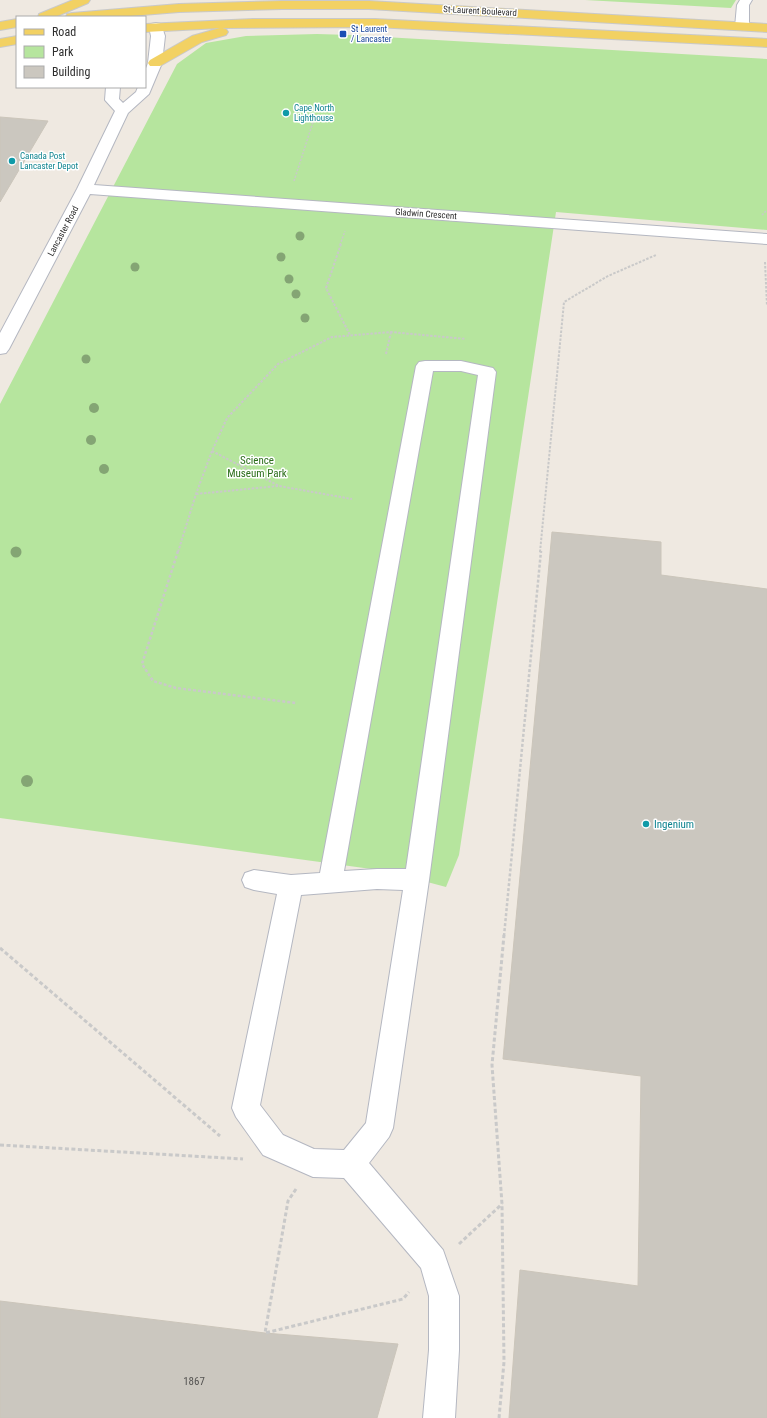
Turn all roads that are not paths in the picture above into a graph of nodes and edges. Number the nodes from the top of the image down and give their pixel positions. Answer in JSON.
{"nodes":[{"id":1,"x":84,"y":0,"type":"edge"},
{"id":2,"x":255,"y":0,"type":"edge"},
{"id":3,"x":746,"y":0,"type":"edge"},
{"id":4,"x":155,"y":5,"type":"edge"},
{"id":5,"x":282,"y":5,"type":"junction"},
{"id":6,"x":121,"y":10,"type":"edge"},
{"id":7,"x":46,"y":16,"type":"edge"},
{"id":8,"x":79,"y":16,"type":"edge"},
{"id":9,"x":16,"y":23,"type":"edge"},
{"id":10,"x":253,"y":23,"type":"junction"},
{"id":11,"x":0,"y":26,"type":"edge"},
{"id":12,"x":742,"y":27,"type":"junction"},
{"id":13,"x":151,"y":28,"type":"edge"},
{"id":14,"x":767,"y":28,"type":"edge"},
{"id":15,"x":16,"y":40,"type":"edge"},
{"id":16,"x":0,"y":43,"type":"edge"},
{"id":17,"x":767,"y":43,"type":"edge"},
{"id":18,"x":155,"y":63,"type":"junction"},
{"id":19,"x":146,"y":84,"type":"edge"},
{"id":20,"x":114,"y":88,"type":"edge"},
{"id":21,"x":145,"y":88,"type":"edge"},
{"id":22,"x":122,"y":111,"type":"junction"},
{"id":23,"x":85,"y":189,"type":"junction"},
{"id":24,"x":767,"y":239,"type":"edge"},
{"id":25,"x":0,"y":349,"type":"edge"},
{"id":26,"x":254,"y":880,"type":"dead end"},
{"id":27,"x":417,"y":880,"type":"junction"},
{"id":28,"x":330,"y":882,"type":"junction"},
{"id":29,"x":291,"y":885,"type":"junction"},
{"id":30,"x":351,"y":1164,"type":"junction"},
{"id":31,"x":439,"y":1418,"type":"edge"}],
"edges":[{"from":1,"to":7,"type":"main road"},
{"from":2,"to":5,"type":"main road"},
{"from":3,"to":12,"type":"street"},
{"from":4,"to":5,"type":"main road","name":"St-Laurent Boulevard"},
{"from":4,"to":6,"type":"main road","name":"St-Laurent Boulevard"},
{"from":4,"to":13,"type":"main road"},
{"from":5,"to":12,"type":"main road","name":"St-Laurent Boulevard"},
{"from":6,"to":8,"type":"main road","name":"St-Laurent Boulevard"},
{"from":9,"to":11,"type":"main road"},
{"from":10,"to":13,"type":"main road","name":"St-Laurent Boulevard"},
{"from":10,"to":17,"type":"main road","name":"St-Laurent Boulevard"},
{"from":10,"to":18,"type":"main road"},
{"from":12,"to":14,"type":"main road","name":"St-Laurent Boulevard"},
{"from":13,"to":18,"type":"street","name":"Lancaster Road"},
{"from":15,"to":16,"type":"main road"},
{"from":18,"to":19,"type":"street","name":"Lancaster Road"},
{"from":20,"to":22,"type":"street"},
{"from":21,"to":22,"type":"street","name":"Lancaster Road"},
{"from":22,"to":23,"type":"street","name":"Lancaster Road"},
{"from":23,"to":24,"type":"street","name":"Gladwin Crescent"},
{"from":23,"to":25,"type":"street","name":"Lancaster Road"},
{"from":26,"to":29,"type":"street"},
{"from":27,"to":28,"type":"street"},
{"from":27,"to":28,"type":"street"},
{"from":27,"to":30,"type":"street"},
{"from":28,"to":29,"type":"street"},
{"from":29,"to":30,"type":"street"},
{"from":30,"to":31,"type":"street"}]}
